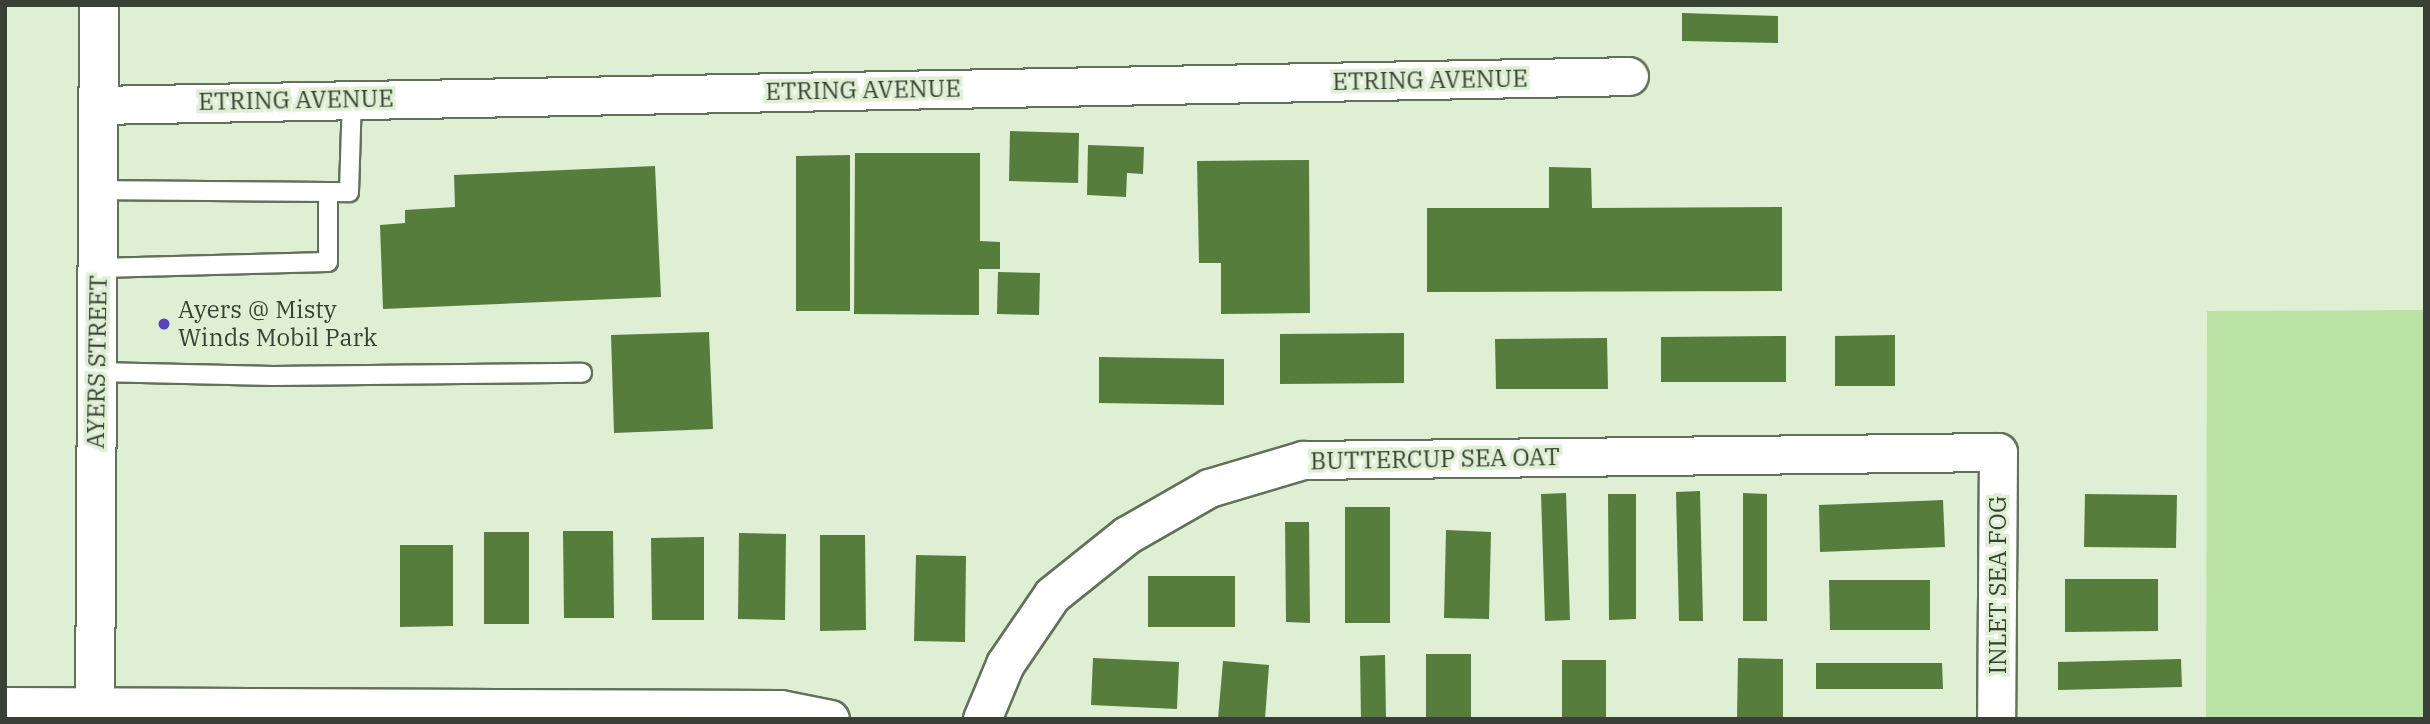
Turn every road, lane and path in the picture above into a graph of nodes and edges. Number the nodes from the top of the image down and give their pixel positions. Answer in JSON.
{"nodes":[{"id":1,"x":99,"y":5,"type":"edge"},
{"id":2,"x":1629,"y":76,"type":"dead end"},
{"id":3,"x":352,"y":99,"type":"junction"},
{"id":4,"x":97,"y":105,"type":"junction"},
{"id":5,"x":97,"y":190,"type":"junction"},
{"id":6,"x":328,"y":192,"type":"junction"},
{"id":7,"x":98,"y":268,"type":"junction"},
{"id":8,"x":97,"y":372,"type":"junction"},
{"id":9,"x":582,"y":373,"type":"dead end"},
{"id":10,"x":1998,"y":452,"type":"joint"},
{"id":11,"x":5,"y":706,"type":"edge"},
{"id":12,"x":95,"y":713,"type":"edge"},
{"id":13,"x":830,"y":719,"type":"edge"},
{"id":14,"x":982,"y":719,"type":"edge"},
{"id":15,"x":1996,"y":719,"type":"edge"}],
"edges":[{"from":1,"to":4,"type":"main road","name":"AYERS STREET"},
{"from":2,"to":3,"type":"street","name":"ETRING AVENUE"},
{"from":3,"to":4,"type":"street","name":"ETRING AVENUE"},
{"from":3,"to":6,"type":"lane"},
{"from":4,"to":5,"type":"main road","name":"AYERS STREET"},
{"from":5,"to":6,"type":"lane"},
{"from":5,"to":7,"type":"main road","name":"AYERS STREET"},
{"from":6,"to":7,"type":"lane"},
{"from":7,"to":8,"type":"main road","name":"AYERS STREET"},
{"from":8,"to":9,"type":"lane"},
{"from":8,"to":12,"type":"main road","name":"AYERS STREET"},
{"from":10,"to":14,"type":"street","name":"BUTTERCUP SEA OAT"},
{"from":10,"to":15,"type":"street","name":"INLET SEA FOG"},
{"from":11,"to":12,"type":"street"},
{"from":12,"to":13,"type":"street"}]}
